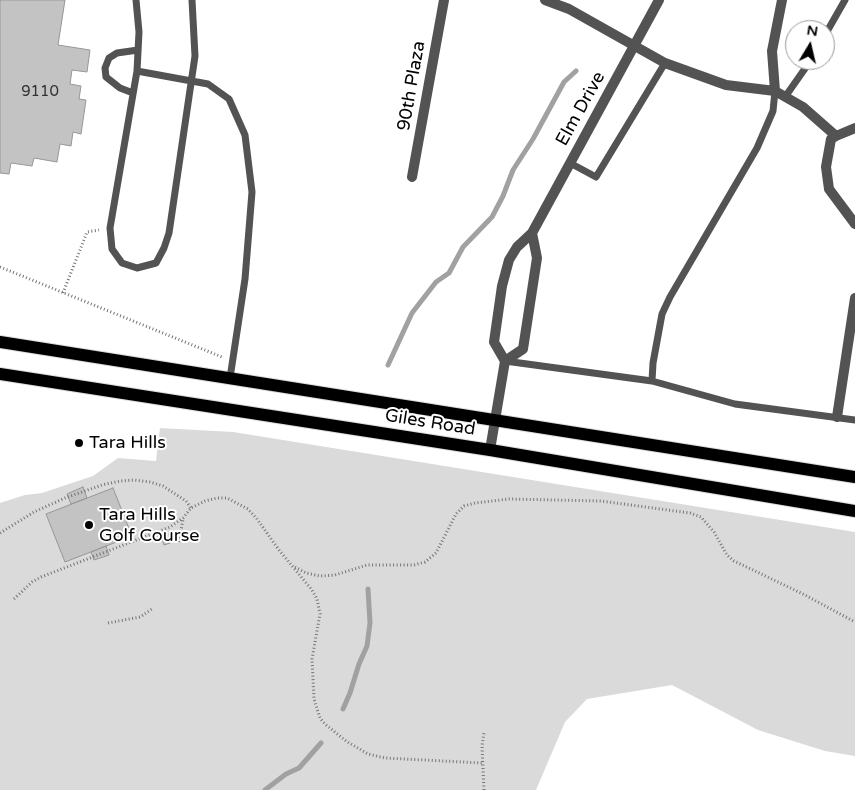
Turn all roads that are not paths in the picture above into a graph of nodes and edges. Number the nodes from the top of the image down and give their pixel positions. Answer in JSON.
{"nodes":[{"id":1,"x":136,"y":0,"type":"edge"},
{"id":2,"x":192,"y":0,"type":"edge"},
{"id":3,"x":444,"y":0,"type":"edge"},
{"id":4,"x":545,"y":0,"type":"edge"},
{"id":5,"x":659,"y":0,"type":"edge"},
{"id":6,"x":782,"y":0,"type":"edge"},
{"id":7,"x":845,"y":0,"type":"edge"},
{"id":8,"x":834,"y":20,"type":"edge"},
{"id":9,"x":634,"y":46,"type":"junction"},
{"id":10,"x":138,"y":50,"type":"junction"},
{"id":11,"x":664,"y":63,"type":"junction"},
{"id":12,"x":804,"y":70,"type":"edge"},
{"id":13,"x":138,"y":71,"type":"junction"},
{"id":14,"x":191,"y":81,"type":"junction"},
{"id":15,"x":775,"y":91,"type":"junction"},
{"id":16,"x":134,"y":93,"type":"junction"},
{"id":17,"x":785,"y":97,"type":"junction"},
{"id":18,"x":855,"y":128,"type":"edge"},
{"id":19,"x":836,"y":136,"type":"junction"},
{"id":20,"x":570,"y":163,"type":"junction"},
{"id":21,"x":412,"y":177,"type":"dead end"},
{"id":22,"x":855,"y":224,"type":"edge"},
{"id":23,"x":532,"y":233,"type":"junction"},
{"id":24,"x":855,"y":298,"type":"edge"},
{"id":25,"x":0,"y":342,"type":"edge"},
{"id":26,"x":505,"y":361,"type":"junction"},
{"id":27,"x":0,"y":374,"type":"edge"},
{"id":28,"x":230,"y":378,"type":"junction"},
{"id":29,"x":652,"y":381,"type":"junction"},
{"id":30,"x":836,"y":417,"type":"junction"},
{"id":31,"x":494,"y":419,"type":"junction"},
{"id":32,"x":855,"y":420,"type":"edge"},
{"id":33,"x":490,"y":450,"type":"junction"},
{"id":34,"x":855,"y":477,"type":"edge"},
{"id":35,"x":855,"y":511,"type":"edge"}],
"edges":[{"from":1,"to":10,"type":"lane"},
{"from":2,"to":14,"type":"lane"},
{"from":3,"to":21,"type":"street","name":"90th Plaza"},
{"from":4,"to":9,"type":"street"},
{"from":5,"to":9,"type":"street","name":"Elm Drive"},
{"from":6,"to":15,"type":"street"},
{"from":7,"to":8,"type":"lane"},
{"from":9,"to":11,"type":"street"},
{"from":9,"to":20,"type":"street","name":"Elm Drive"},
{"from":10,"to":13,"type":"lane"},
{"from":10,"to":16,"type":"lane"},
{"from":11,"to":15,"type":"street"},
{"from":11,"to":20,"type":"lane"},
{"from":12,"to":17,"type":"lane"},
{"from":13,"to":14,"type":"lane"},
{"from":13,"to":16,"type":"lane"},
{"from":14,"to":16,"type":"lane"},
{"from":14,"to":28,"type":"lane"},
{"from":15,"to":17,"type":"street"},
{"from":15,"to":29,"type":"lane"},
{"from":17,"to":19,"type":"street"},
{"from":18,"to":19,"type":"street"},
{"from":19,"to":22,"type":"street"},
{"from":20,"to":23,"type":"street","name":"Elm Drive"},
{"from":23,"to":26,"type":"street"},
{"from":23,"to":26,"type":"street","name":"Elm Drive"},
{"from":24,"to":30,"type":"street"},
{"from":25,"to":28,"type":"main road","name":"Giles Road"},
{"from":26,"to":29,"type":"lane"},
{"from":26,"to":31,"type":"street"},
{"from":27,"to":33,"type":"main road","name":"Giles Road"},
{"from":28,"to":31,"type":"main road","name":"Giles Road"},
{"from":29,"to":30,"type":"lane"},
{"from":30,"to":32,"type":"lane"},
{"from":31,"to":33,"type":"street"},
{"from":31,"to":34,"type":"main road","name":"Giles Road"},
{"from":33,"to":35,"type":"main road","name":"Giles Road"}]}
